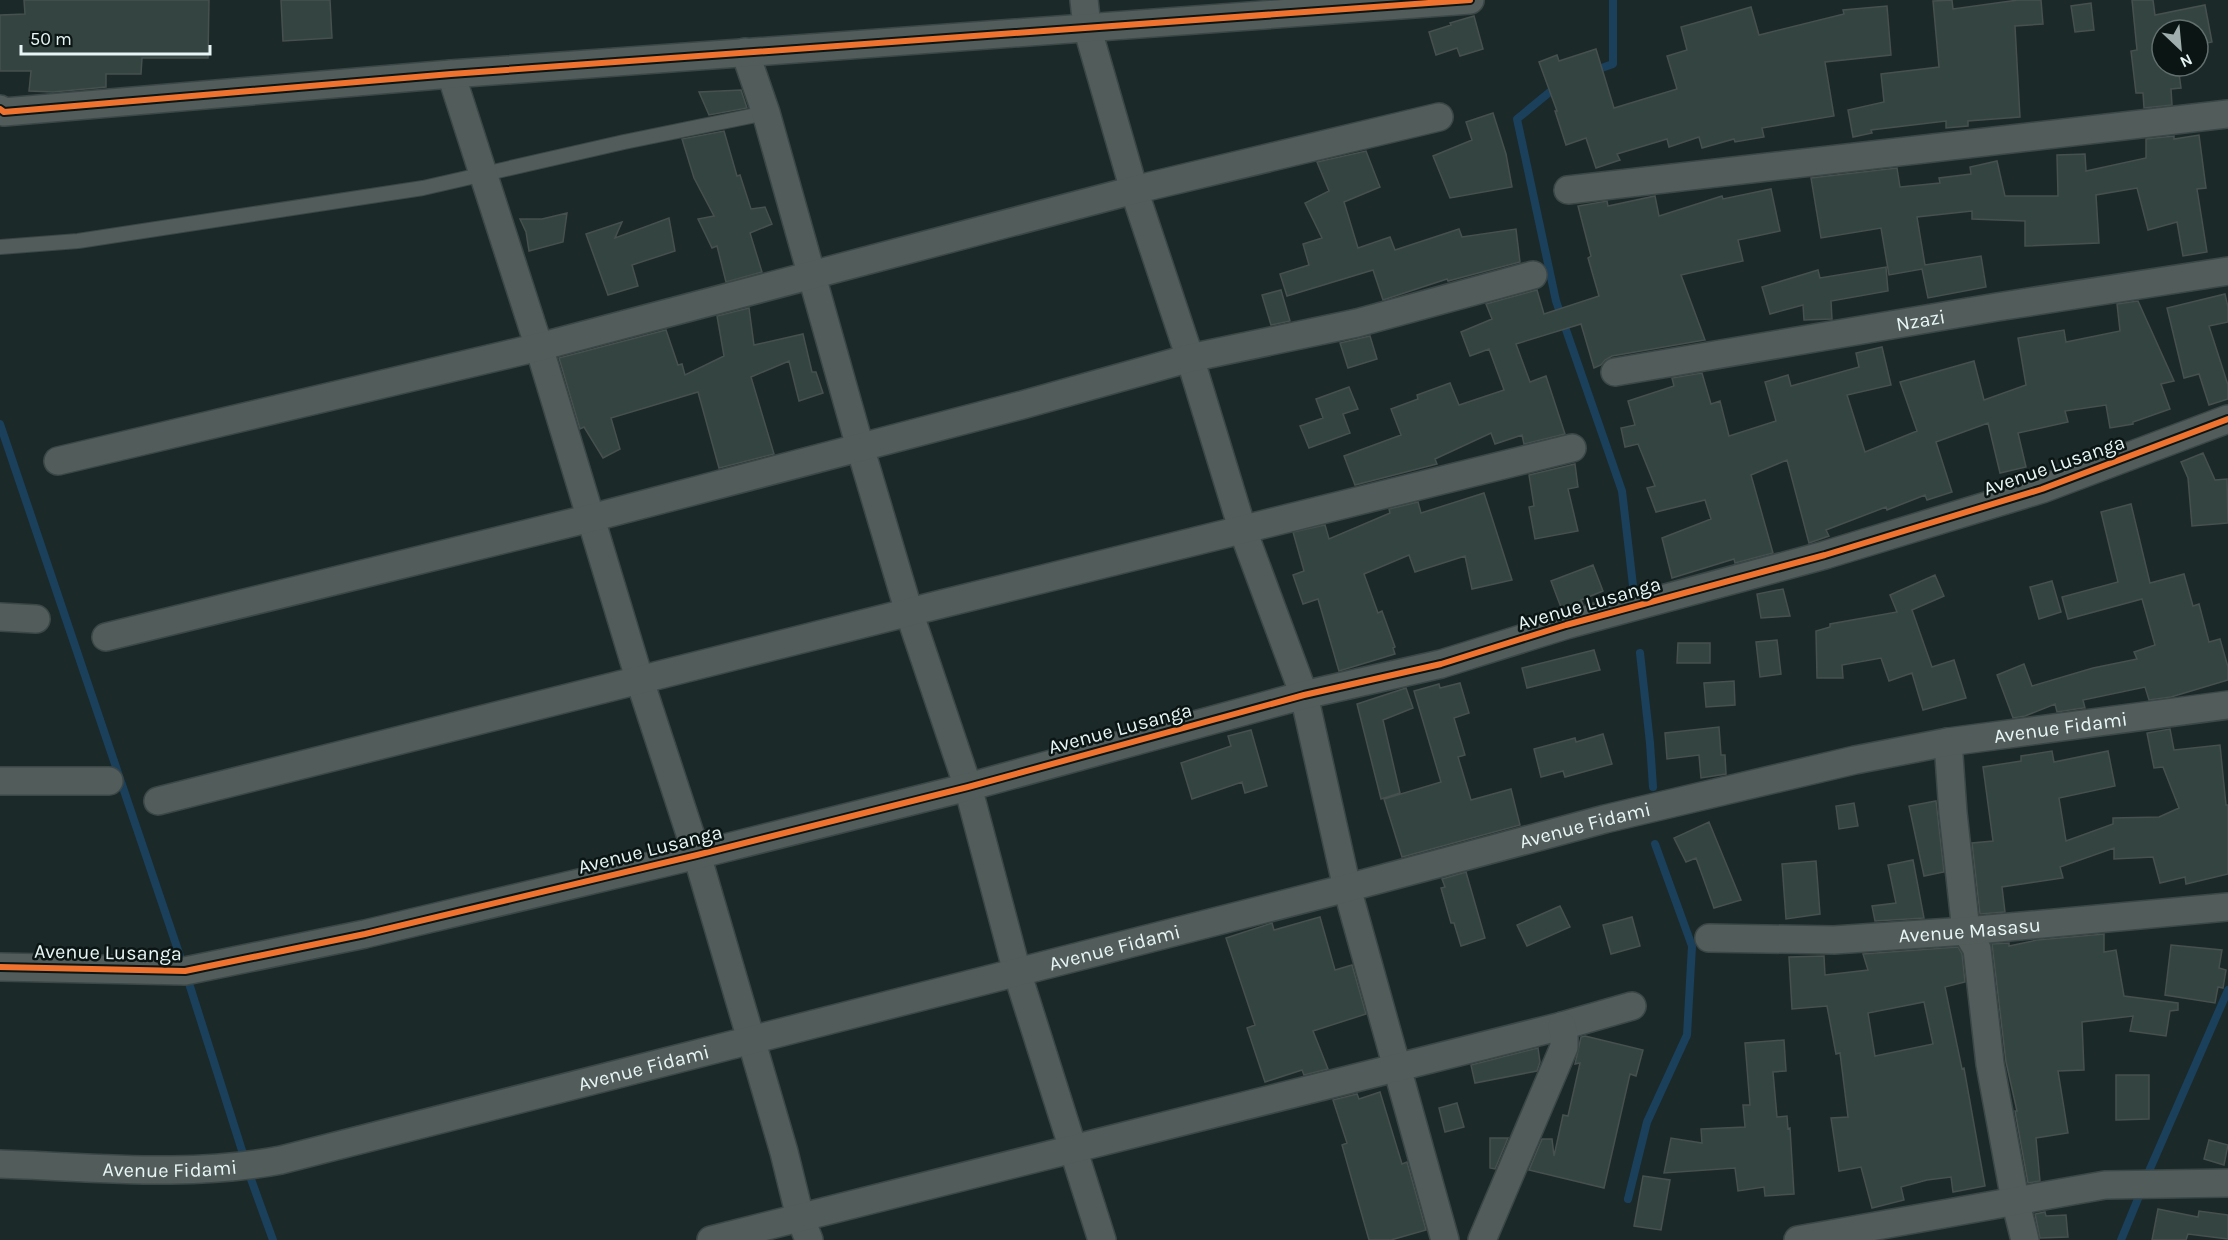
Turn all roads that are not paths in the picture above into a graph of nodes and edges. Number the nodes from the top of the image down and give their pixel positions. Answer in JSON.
{"nodes":[{"id":1,"x":1084,"y":0,"type":"edge"},
{"id":2,"x":1470,"y":0,"type":"edge"},
{"id":3,"x":1087,"y":27,"type":"junction"},
{"id":4,"x":745,"y":52,"type":"junction"},
{"id":5,"x":451,"y":74,"type":"junction"},
{"id":6,"x":0,"y":109,"type":"edge"},
{"id":7,"x":766,"y":113,"type":"junction"},
{"id":8,"x":2228,"y":114,"type":"edge"},
{"id":9,"x":1439,"y":117,"type":"dead end"},
{"id":10,"x":484,"y":173,"type":"junction"},
{"id":11,"x":1134,"y":190,"type":"junction"},
{"id":12,"x":1568,"y":190,"type":"dead end"},
{"id":13,"x":0,"y":247,"type":"edge"},
{"id":14,"x":2228,"y":271,"type":"edge"},
{"id":15,"x":810,"y":275,"type":"junction"},
{"id":16,"x":1533,"y":275,"type":"dead end"},
{"id":17,"x":539,"y":347,"type":"junction"},
{"id":18,"x":1190,"y":358,"type":"junction"},
{"id":19,"x":1615,"y":372,"type":"dead end"},
{"id":20,"x":2228,"y":419,"type":"edge"},
{"id":21,"x":860,"y":447,"type":"junction"},
{"id":22,"x":1572,"y":448,"type":"dead end"},
{"id":23,"x":58,"y":461,"type":"dead end"},
{"id":24,"x":591,"y":518,"type":"junction"},
{"id":25,"x":1242,"y":528,"type":"junction"},
{"id":26,"x":909,"y":612,"type":"junction"},
{"id":27,"x":0,"y":617,"type":"edge"},
{"id":28,"x":36,"y":619,"type":"dead end"},
{"id":29,"x":106,"y":637,"type":"dead end"},
{"id":30,"x":640,"y":681,"type":"junction"},
{"id":31,"x":1304,"y":695,"type":"junction"},
{"id":32,"x":2228,"y":705,"type":"edge"},
{"id":33,"x":1948,"y":742,"type":"junction"},
{"id":34,"x":0,"y":781,"type":"edge"},
{"id":35,"x":109,"y":781,"type":"dead end"},
{"id":36,"x":968,"y":787,"type":"junction"},
{"id":37,"x":158,"y":801,"type":"dead end"},
{"id":38,"x":697,"y":855,"type":"junction"},
{"id":39,"x":1347,"y":888,"type":"junction"},
{"id":40,"x":2228,"y":907,"type":"edge"},
{"id":41,"x":1966,"y":931,"type":"junction"},
{"id":42,"x":1709,"y":938,"type":"dead end"},
{"id":43,"x":0,"y":967,"type":"edge"},
{"id":44,"x":1017,"y":972,"type":"junction"},
{"id":45,"x":1632,"y":1006,"type":"dead end"},
{"id":46,"x":1562,"y":1026,"type":"junction"},
{"id":47,"x":751,"y":1040,"type":"junction"},
{"id":48,"x":1398,"y":1066,"type":"junction"},
{"id":49,"x":1074,"y":1148,"type":"junction"},
{"id":50,"x":0,"y":1164,"type":"edge"},
{"id":51,"x":2228,"y":1183,"type":"edge"},
{"id":52,"x":2015,"y":1200,"type":"junction"},
{"id":53,"x":804,"y":1228,"type":"edge"},
{"id":54,"x":711,"y":1240,"type":"edge"},
{"id":55,"x":1102,"y":1240,"type":"edge"},
{"id":56,"x":1445,"y":1240,"type":"edge"},
{"id":57,"x":1482,"y":1240,"type":"edge"},
{"id":58,"x":1798,"y":1240,"type":"edge"},
{"id":59,"x":2025,"y":1240,"type":"edge"}],
"edges":[{"from":1,"to":3,"type":"street"},
{"from":2,"to":3,"type":"street"},
{"from":3,"to":4,"type":"street"},
{"from":3,"to":11,"type":"street"},
{"from":4,"to":5,"type":"street"},
{"from":4,"to":7,"type":"street"},
{"from":5,"to":6,"type":"street"},
{"from":5,"to":10,"type":"street"},
{"from":7,"to":10,"type":"lane"},
{"from":7,"to":15,"type":"street"},
{"from":8,"to":12,"type":"street"},
{"from":9,"to":11,"type":"street"},
{"from":10,"to":13,"type":"lane"},
{"from":10,"to":17,"type":"street"},
{"from":11,"to":15,"type":"street"},
{"from":11,"to":18,"type":"street"},
{"from":14,"to":19,"type":"street","name":"Nzazi"},
{"from":15,"to":17,"type":"street"},
{"from":15,"to":21,"type":"street"},
{"from":16,"to":18,"type":"street"},
{"from":17,"to":23,"type":"street"},
{"from":17,"to":24,"type":"street"},
{"from":18,"to":21,"type":"street"},
{"from":18,"to":25,"type":"street"},
{"from":20,"to":31,"type":"street","name":"Avenue Lusanga"},
{"from":21,"to":24,"type":"street"},
{"from":21,"to":26,"type":"street"},
{"from":22,"to":25,"type":"street"},
{"from":24,"to":29,"type":"street"},
{"from":24,"to":30,"type":"street"},
{"from":25,"to":26,"type":"street"},
{"from":25,"to":31,"type":"street"},
{"from":26,"to":30,"type":"street"},
{"from":26,"to":36,"type":"street"},
{"from":27,"to":28,"type":"street"},
{"from":30,"to":37,"type":"street"},
{"from":30,"to":38,"type":"street"},
{"from":31,"to":36,"type":"street","name":"Avenue Lusanga"},
{"from":31,"to":39,"type":"street"},
{"from":32,"to":33,"type":"street","name":"Avenue Fidami"},
{"from":33,"to":39,"type":"street","name":"Avenue Fidami"},
{"from":33,"to":41,"type":"street"},
{"from":34,"to":35,"type":"street"},
{"from":36,"to":38,"type":"street","name":"Avenue Lusanga"},
{"from":36,"to":44,"type":"street"},
{"from":38,"to":43,"type":"street","name":"Avenue Lusanga"},
{"from":38,"to":47,"type":"street"},
{"from":39,"to":44,"type":"street","name":"Avenue Fidami"},
{"from":39,"to":48,"type":"street"},
{"from":40,"to":41,"type":"street","name":"Avenue Masasu"},
{"from":41,"to":42,"type":"street","name":"Avenue Masasu"},
{"from":41,"to":52,"type":"street"},
{"from":44,"to":47,"type":"street","name":"Avenue Fidami"},
{"from":44,"to":49,"type":"street"},
{"from":45,"to":46,"type":"street"},
{"from":46,"to":48,"type":"street"},
{"from":46,"to":57,"type":"street"},
{"from":47,"to":50,"type":"street","name":"Avenue Fidami"},
{"from":47,"to":53,"type":"street"},
{"from":48,"to":49,"type":"street"},
{"from":48,"to":56,"type":"street"},
{"from":49,"to":53,"type":"street"},
{"from":49,"to":55,"type":"street"},
{"from":51,"to":52,"type":"street"},
{"from":52,"to":58,"type":"street"},
{"from":52,"to":59,"type":"street"},
{"from":53,"to":54,"type":"street"}]}
